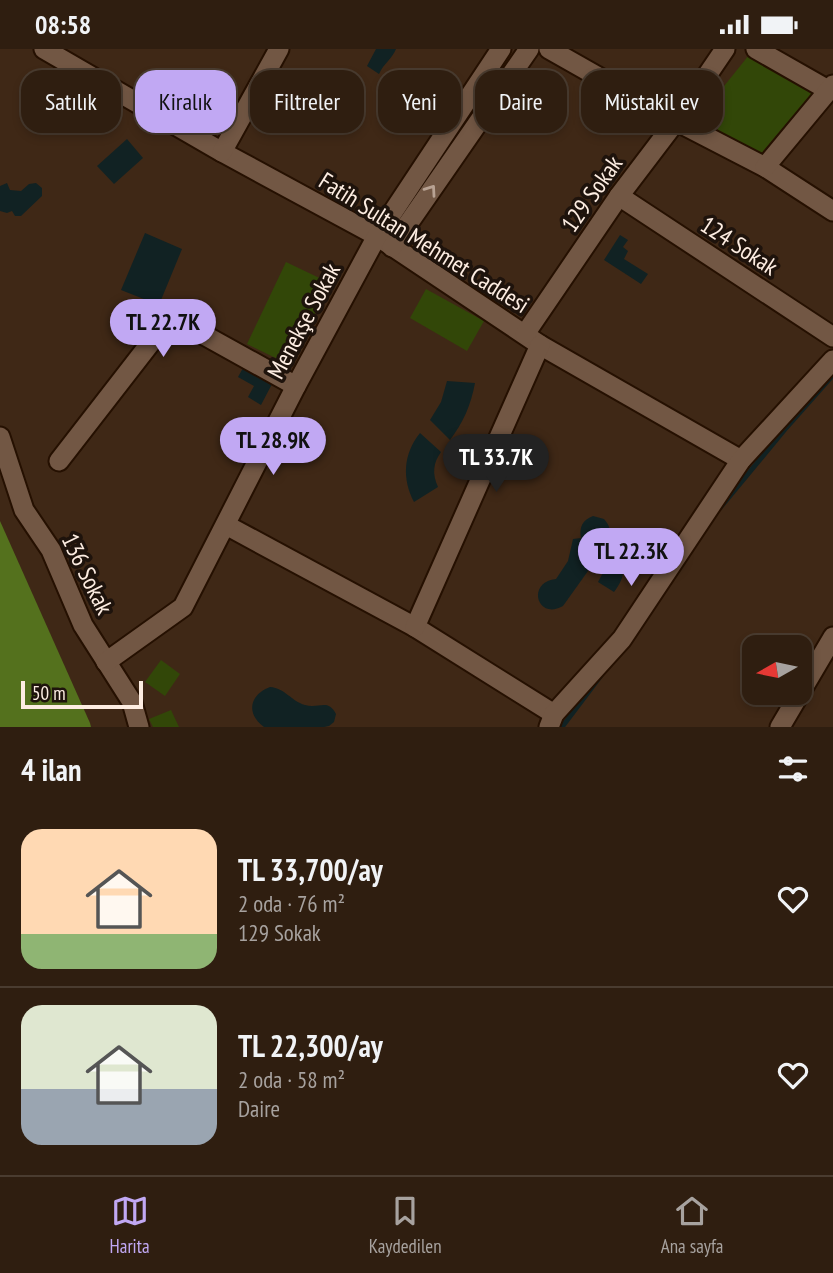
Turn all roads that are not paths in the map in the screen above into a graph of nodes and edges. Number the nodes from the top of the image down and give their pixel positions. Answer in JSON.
{"nodes":[{"id":1,"x":44,"y":49,"type":"edge"},
{"id":2,"x":279,"y":49,"type":"edge"},
{"id":3,"x":501,"y":49,"type":"edge"},
{"id":4,"x":529,"y":49,"type":"edge"},
{"id":5,"x":549,"y":49,"type":"edge"},
{"id":6,"x":725,"y":49,"type":"edge"},
{"id":7,"x":756,"y":49,"type":"edge"},
{"id":8,"x":586,"y":70,"type":"edge"},
{"id":9,"x":711,"y":70,"type":"edge"},
{"id":10,"x":831,"y":87,"type":"edge"},
{"id":11,"x":667,"y":133,"type":"edge"},
{"id":12,"x":699,"y":133,"type":"edge"},
{"id":13,"x":222,"y":152,"type":"junction"},
{"id":14,"x":765,"y":167,"type":"junction"},
{"id":15,"x":619,"y":196,"type":"junction"},
{"id":16,"x":833,"y":211,"type":"edge"},
{"id":17,"x":385,"y":241,"type":"junction"},
{"id":18,"x":833,"y":337,"type":"edge"},
{"id":19,"x":532,"y":340,"type":"junction"},
{"id":20,"x":833,"y":360,"type":"edge"},
{"id":21,"x":296,"y":386,"type":"junction"},
{"id":22,"x":0,"y":437,"type":"edge"},
{"id":23,"x":741,"y":460,"type":"junction"},
{"id":24,"x":59,"y":461,"type":"dead end"},
{"id":25,"x":226,"y":525,"type":"junction"},
{"id":26,"x":415,"y":627,"type":"junction"},
{"id":27,"x":833,"y":637,"type":"edge"},
{"id":28,"x":106,"y":662,"type":"junction"},
{"id":29,"x":552,"y":721,"type":"edge"},
{"id":30,"x":139,"y":727,"type":"edge"},
{"id":31,"x":780,"y":727,"type":"edge"}],
"edges":[{"from":1,"to":13,"type":"street","name":"Fatih Sultan Mehmet Caddesi"},
{"from":2,"to":13,"type":"street"},
{"from":3,"to":17,"type":"street"},
{"from":17,"to":4,"type":"street","one_way":true},
{"from":5,"to":8,"type":"street"},
{"from":6,"to":9,"type":"street","name":"129 Sokak"},
{"from":7,"to":10,"type":"street"},
{"from":10,"to":14,"type":"street"},
{"from":11,"to":15,"type":"street","name":"129 Sokak"},
{"from":12,"to":14,"type":"street"},
{"from":13,"to":17,"type":"street","name":"Fatih Sultan Mehmet Caddesi"},
{"from":14,"to":16,"type":"street"},
{"from":15,"to":18,"type":"street","name":"124 Sokak"},
{"from":15,"to":19,"type":"street","name":"129 Sokak"},
{"from":17,"to":19,"type":"street","name":"Fatih Sultan Mehmet Caddesi"},
{"from":17,"to":21,"type":"street","name":"Menekşe Sokak"},
{"from":19,"to":23,"type":"street","name":"Fatih Sultan Mehmet Caddesi"},
{"from":19,"to":26,"type":"street","name":"129 Sokak"},
{"from":20,"to":23,"type":"street"},
{"from":21,"to":24,"type":"street"},
{"from":21,"to":25,"type":"street","name":"Menekşe Sokak"},
{"from":22,"to":28,"type":"street","name":"136 Sokak"},
{"from":23,"to":29,"type":"street"},
{"from":25,"to":26,"type":"street"},
{"from":25,"to":28,"type":"street","name":"Menekşe Sokak"},
{"from":26,"to":29,"type":"street"},
{"from":27,"to":31,"type":"street"},
{"from":28,"to":30,"type":"street","name":"136 Sokak"}]}
